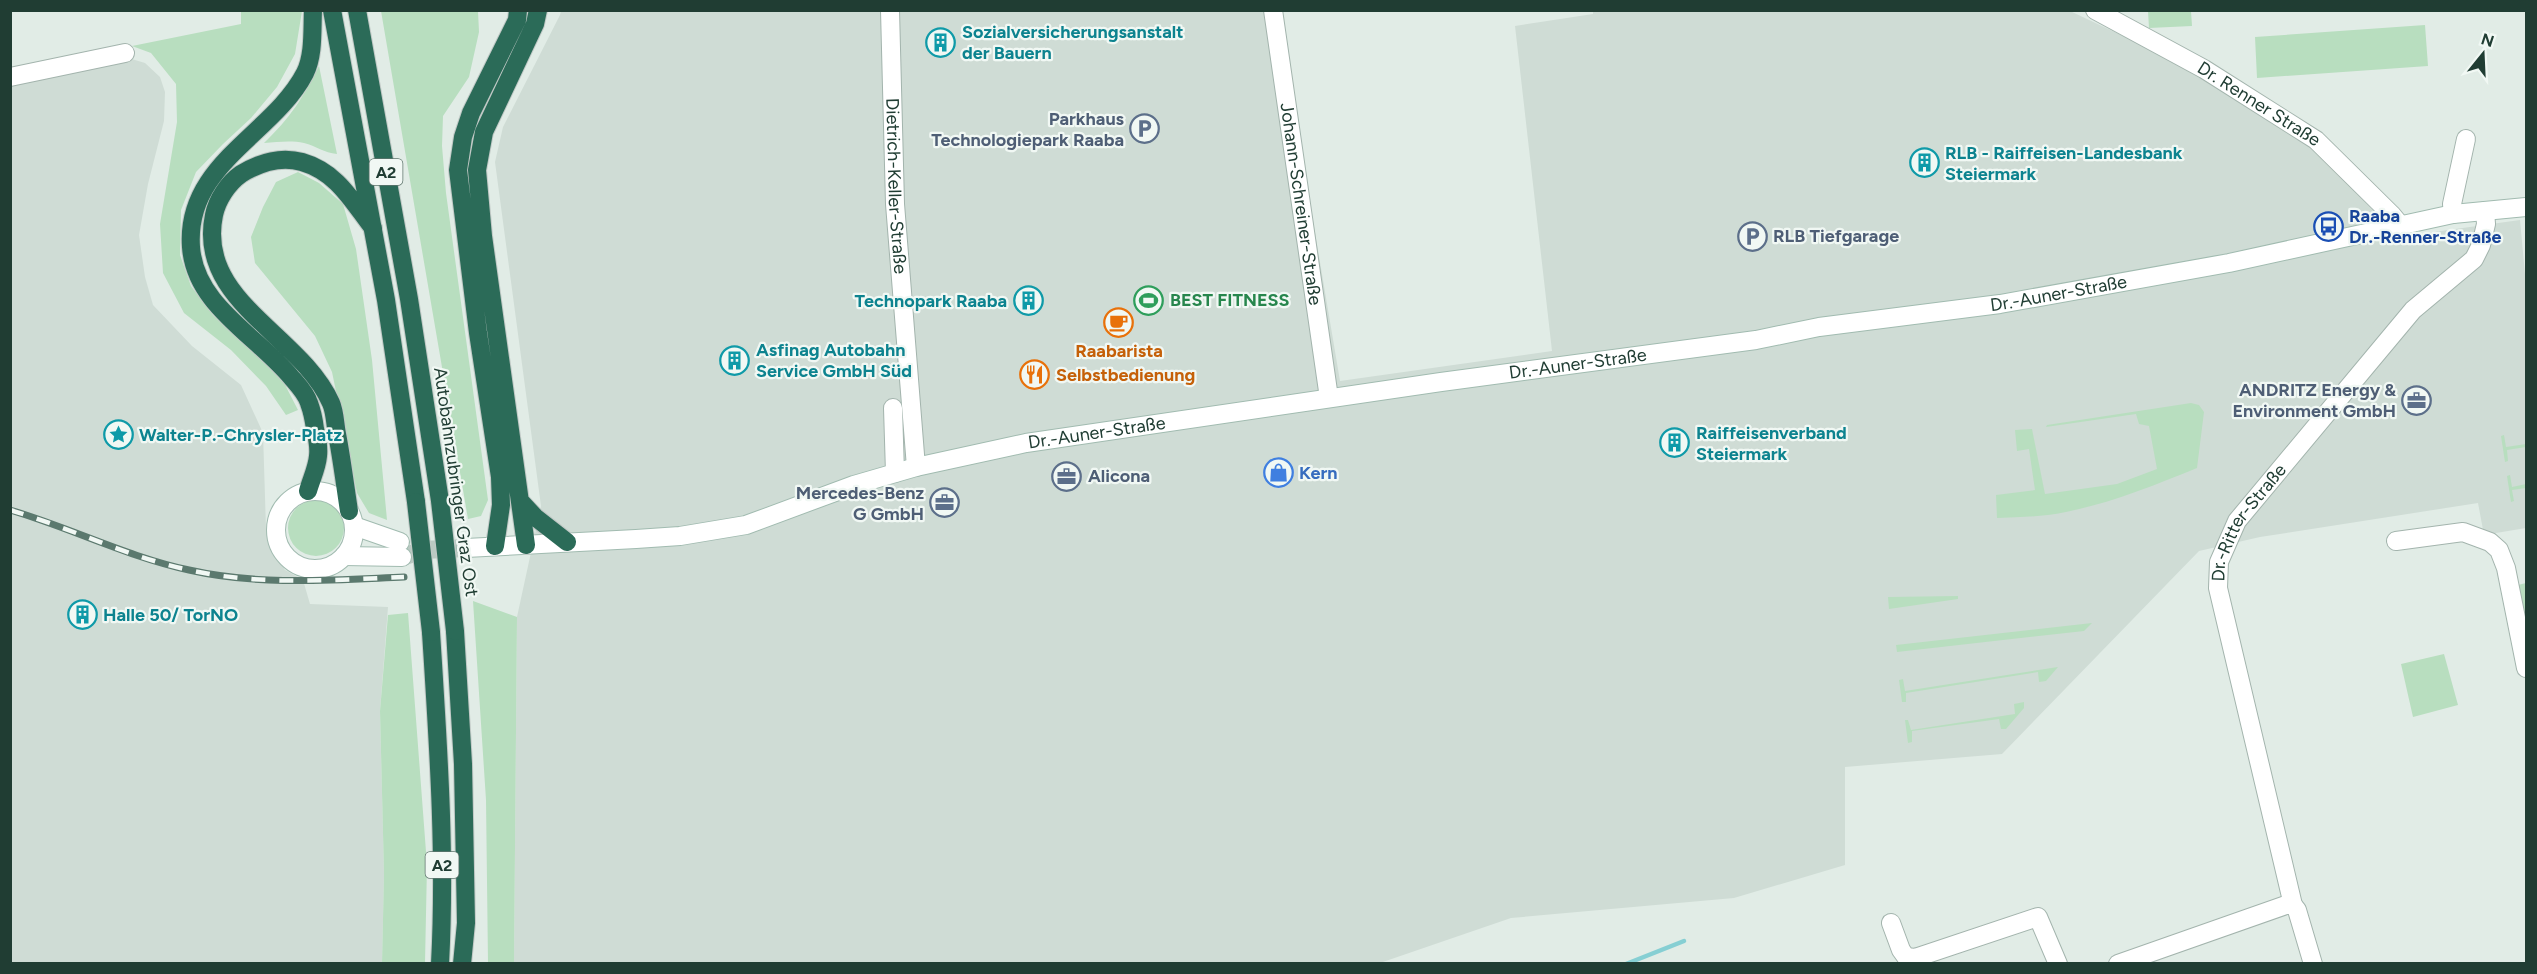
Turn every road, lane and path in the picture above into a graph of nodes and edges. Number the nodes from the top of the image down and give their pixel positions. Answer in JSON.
{"nodes":[{"id":1,"x":313,"y":10,"type":"edge"},
{"id":2,"x":332,"y":10,"type":"edge"},
{"id":3,"x":357,"y":10,"type":"edge"},
{"id":4,"x":368,"y":10,"type":"edge"},
{"id":5,"x":518,"y":10,"type":"edge"},
{"id":6,"x":538,"y":10,"type":"edge"},
{"id":7,"x":890,"y":10,"type":"edge"},
{"id":8,"x":1273,"y":10,"type":"edge"},
{"id":9,"x":2095,"y":10,"type":"edge"},
{"id":10,"x":363,"y":45,"type":"junction"},
{"id":11,"x":125,"y":53,"type":"dead end"},
{"id":12,"x":10,"y":76,"type":"edge"},
{"id":13,"x":2466,"y":139,"type":"dead end"},
{"id":14,"x":2526,"y":207,"type":"edge"},
{"id":15,"x":2485,"y":211,"type":"junction"},
{"id":16,"x":2453,"y":214,"type":"junction"},
{"id":17,"x":2401,"y":226,"type":"junction"},
{"id":18,"x":373,"y":228,"type":"junction"},
{"id":19,"x":1329,"y":398,"type":"junction"},
{"id":20,"x":893,"y":408,"type":"dead end"},
{"id":21,"x":916,"y":466,"type":"junction"},
{"id":22,"x":895,"y":473,"type":"junction"},
{"id":23,"x":308,"y":491,"type":"junction"},
{"id":24,"x":520,"y":501,"type":"junction"},
{"id":25,"x":351,"y":519,"type":"junction"},
{"id":26,"x":2396,"y":541,"type":"dead end"},
{"id":27,"x":567,"y":542,"type":"junction"},
{"id":28,"x":526,"y":545,"type":"junction"},
{"id":29,"x":495,"y":546,"type":"junction"},
{"id":30,"x":466,"y":548,"type":"tunnel mouth"},
{"id":31,"x":344,"y":556,"type":"junction"},
{"id":32,"x":2526,"y":668,"type":"edge"},
{"id":33,"x":2293,"y":905,"type":"junction"},
{"id":34,"x":466,"y":923,"type":"junction"},
{"id":35,"x":1891,"y":923,"type":"dead end"},
{"id":36,"x":440,"y":963,"type":"edge"},
{"id":37,"x":462,"y":963,"type":"edge"},
{"id":38,"x":471,"y":963,"type":"edge"},
{"id":39,"x":2058,"y":963,"type":"edge"},
{"id":40,"x":2118,"y":963,"type":"edge"},
{"id":41,"x":2313,"y":963,"type":"edge"}],
"edges":[{"from":1,"to":23,"type":"highway"},
{"from":2,"to":18,"type":"highway","number":"A2"},
{"from":3,"to":10,"type":"highway","name":"Autobahnzubringer Graz Ost","number":"A2"},
{"from":4,"to":10,"type":"highway"},
{"from":5,"to":29,"type":"highway"},
{"from":6,"to":24,"type":"highway"},
{"from":7,"to":21,"type":"street","name":"Dietrich-Keller-Straße"},
{"from":8,"to":19,"type":"street","name":"Johann-Schreiner-Straße"},
{"from":9,"to":17,"type":"street","name":"Dr. Renner Straße"},
{"from":10,"to":34,"type":"highway","name":"Autobahnzubringer Graz Ost","number":"A2","bridge":true},
{"from":11,"to":12,"type":"street"},
{"from":13,"to":16,"type":"street"},
{"from":14,"to":15,"type":"street","name":"Dr.-Auner-Straße"},
{"from":15,"to":16,"type":"street","name":"Dr.-Auner-Straße"},
{"from":15,"to":33,"type":"street","name":"Dr.-Ritter-Straße"},
{"from":16,"to":17,"type":"street","name":"Dr.-Auner-Straße"},
{"from":17,"to":19,"type":"street","name":"Dr.-Auner-Straße"},
{"from":18,"to":25,"type":"highway"},
{"from":18,"to":36,"type":"highway","number":"A2","bridge":true},
{"from":19,"to":21,"type":"street","name":"Dr.-Auner-Straße"},
{"from":20,"to":22,"type":"street"},
{"from":21,"to":22,"type":"street","name":"Dr.-Auner-Straße"},
{"from":22,"to":27,"type":"street","name":"Dr.-Auner-Straße"},
{"from":23,"to":25,"type":"street"},
{"from":23,"to":31,"type":"street"},
{"from":24,"to":27,"type":"highway"},
{"from":24,"to":28,"type":"highway"},
{"from":25,"to":31,"type":"street"},
{"from":25,"to":31,"type":"street"},
{"from":26,"to":32,"type":"street"},
{"from":27,"to":28,"type":"street","name":"Dr.-Auner-Straße"},
{"from":28,"to":29,"type":"street","name":"Dr.-Auner-Straße"},
{"from":29,"to":30,"type":"street","name":"Dr.-Auner-Straße"},
{"from":33,"to":40,"type":"street"},
{"from":33,"to":41,"type":"street","name":"Dr.-Ritter-Straße"},
{"from":34,"to":37,"type":"highway","name":"Autobahnzubringer Graz Ost","number":"A2"},
{"from":34,"to":38,"type":"highway"},
{"from":35,"to":39,"type":"street"}]}
